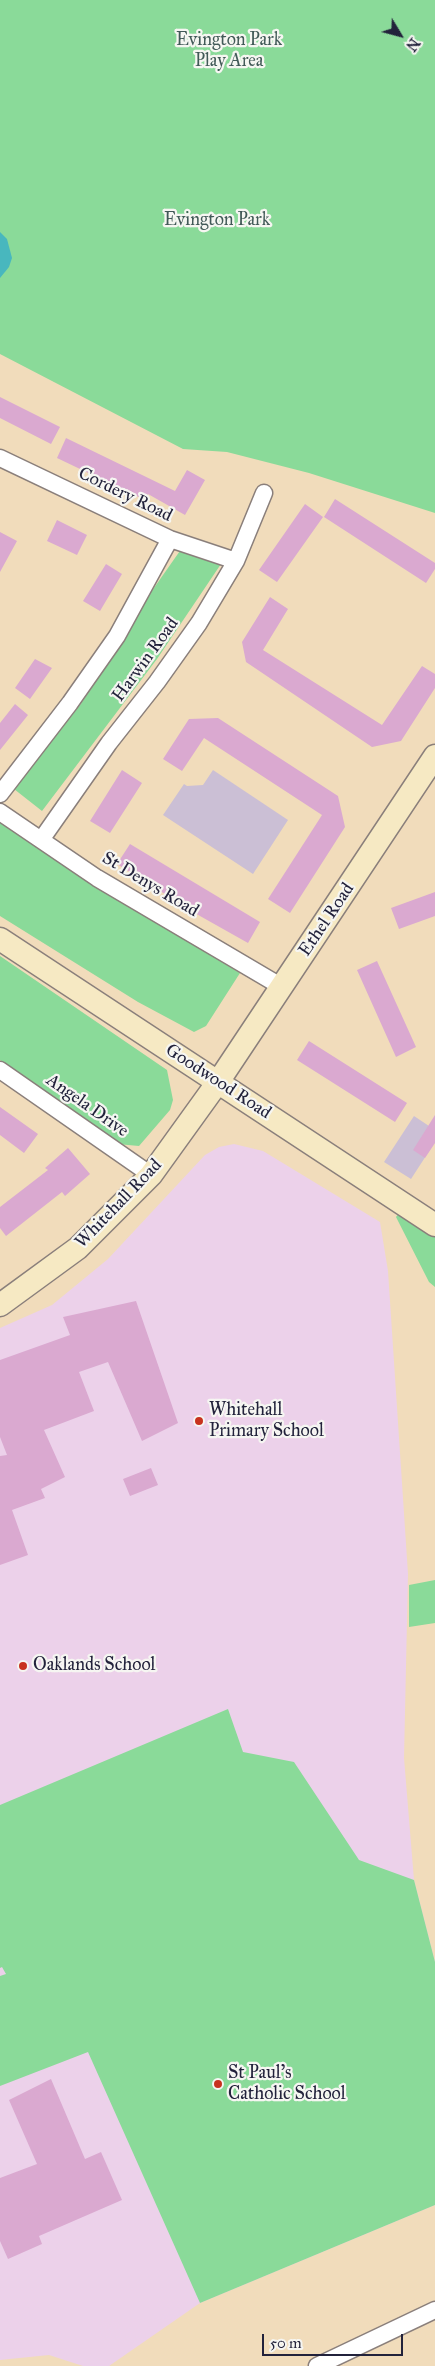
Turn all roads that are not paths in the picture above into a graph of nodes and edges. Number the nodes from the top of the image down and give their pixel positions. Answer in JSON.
{"nodes":[{"id":1,"x":0,"y":458,"type":"edge"},
{"id":2,"x":264,"y":493,"type":"dead end"},
{"id":3,"x":170,"y":540,"type":"junction"},
{"id":4,"x":236,"y":561,"type":"junction"},
{"id":5,"x":435,"y":756,"type":"edge"},
{"id":6,"x":0,"y":794,"type":"edge"},
{"id":7,"x":0,"y":812,"type":"edge"},
{"id":8,"x":41,"y":840,"type":"junction"},
{"id":9,"x":0,"y":939,"type":"edge"},
{"id":10,"x":282,"y":988,"type":"junction"},
{"id":11,"x":0,"y":1070,"type":"edge"},
{"id":12,"x":218,"y":1082,"type":"junction"},
{"id":13,"x":151,"y":1175,"type":"junction"},
{"id":14,"x":435,"y":1225,"type":"edge"},
{"id":15,"x":0,"y":1305,"type":"edge"},
{"id":16,"x":435,"y":2310,"type":"edge"},
{"id":17,"x":317,"y":2366,"type":"edge"}],
"edges":[{"from":1,"to":3,"type":"street","name":"Cordery Road"},
{"from":2,"to":4,"type":"street","name":"Harwin Road"},
{"from":3,"to":4,"type":"street","name":"Cordery Road"},
{"from":3,"to":6,"type":"street","name":"Harwin Road"},
{"from":4,"to":8,"type":"street","name":"Harwin Road"},
{"from":5,"to":10,"type":"street","name":"Ethel Road"},
{"from":7,"to":8,"type":"street","name":"St Denys Road"},
{"from":8,"to":10,"type":"street","name":"St Denys Road"},
{"from":9,"to":12,"type":"street","name":"Goodwood Road"},
{"from":10,"to":12,"type":"street","name":"Ethel Road"},
{"from":11,"to":13,"type":"street","name":"Angela Drive"},
{"from":12,"to":13,"type":"street","name":"Whitehall Road"},
{"from":12,"to":14,"type":"street","name":"Goodwood Road"},
{"from":13,"to":15,"type":"street","name":"Whitehall Road"},
{"from":16,"to":17,"type":"street"}]}
